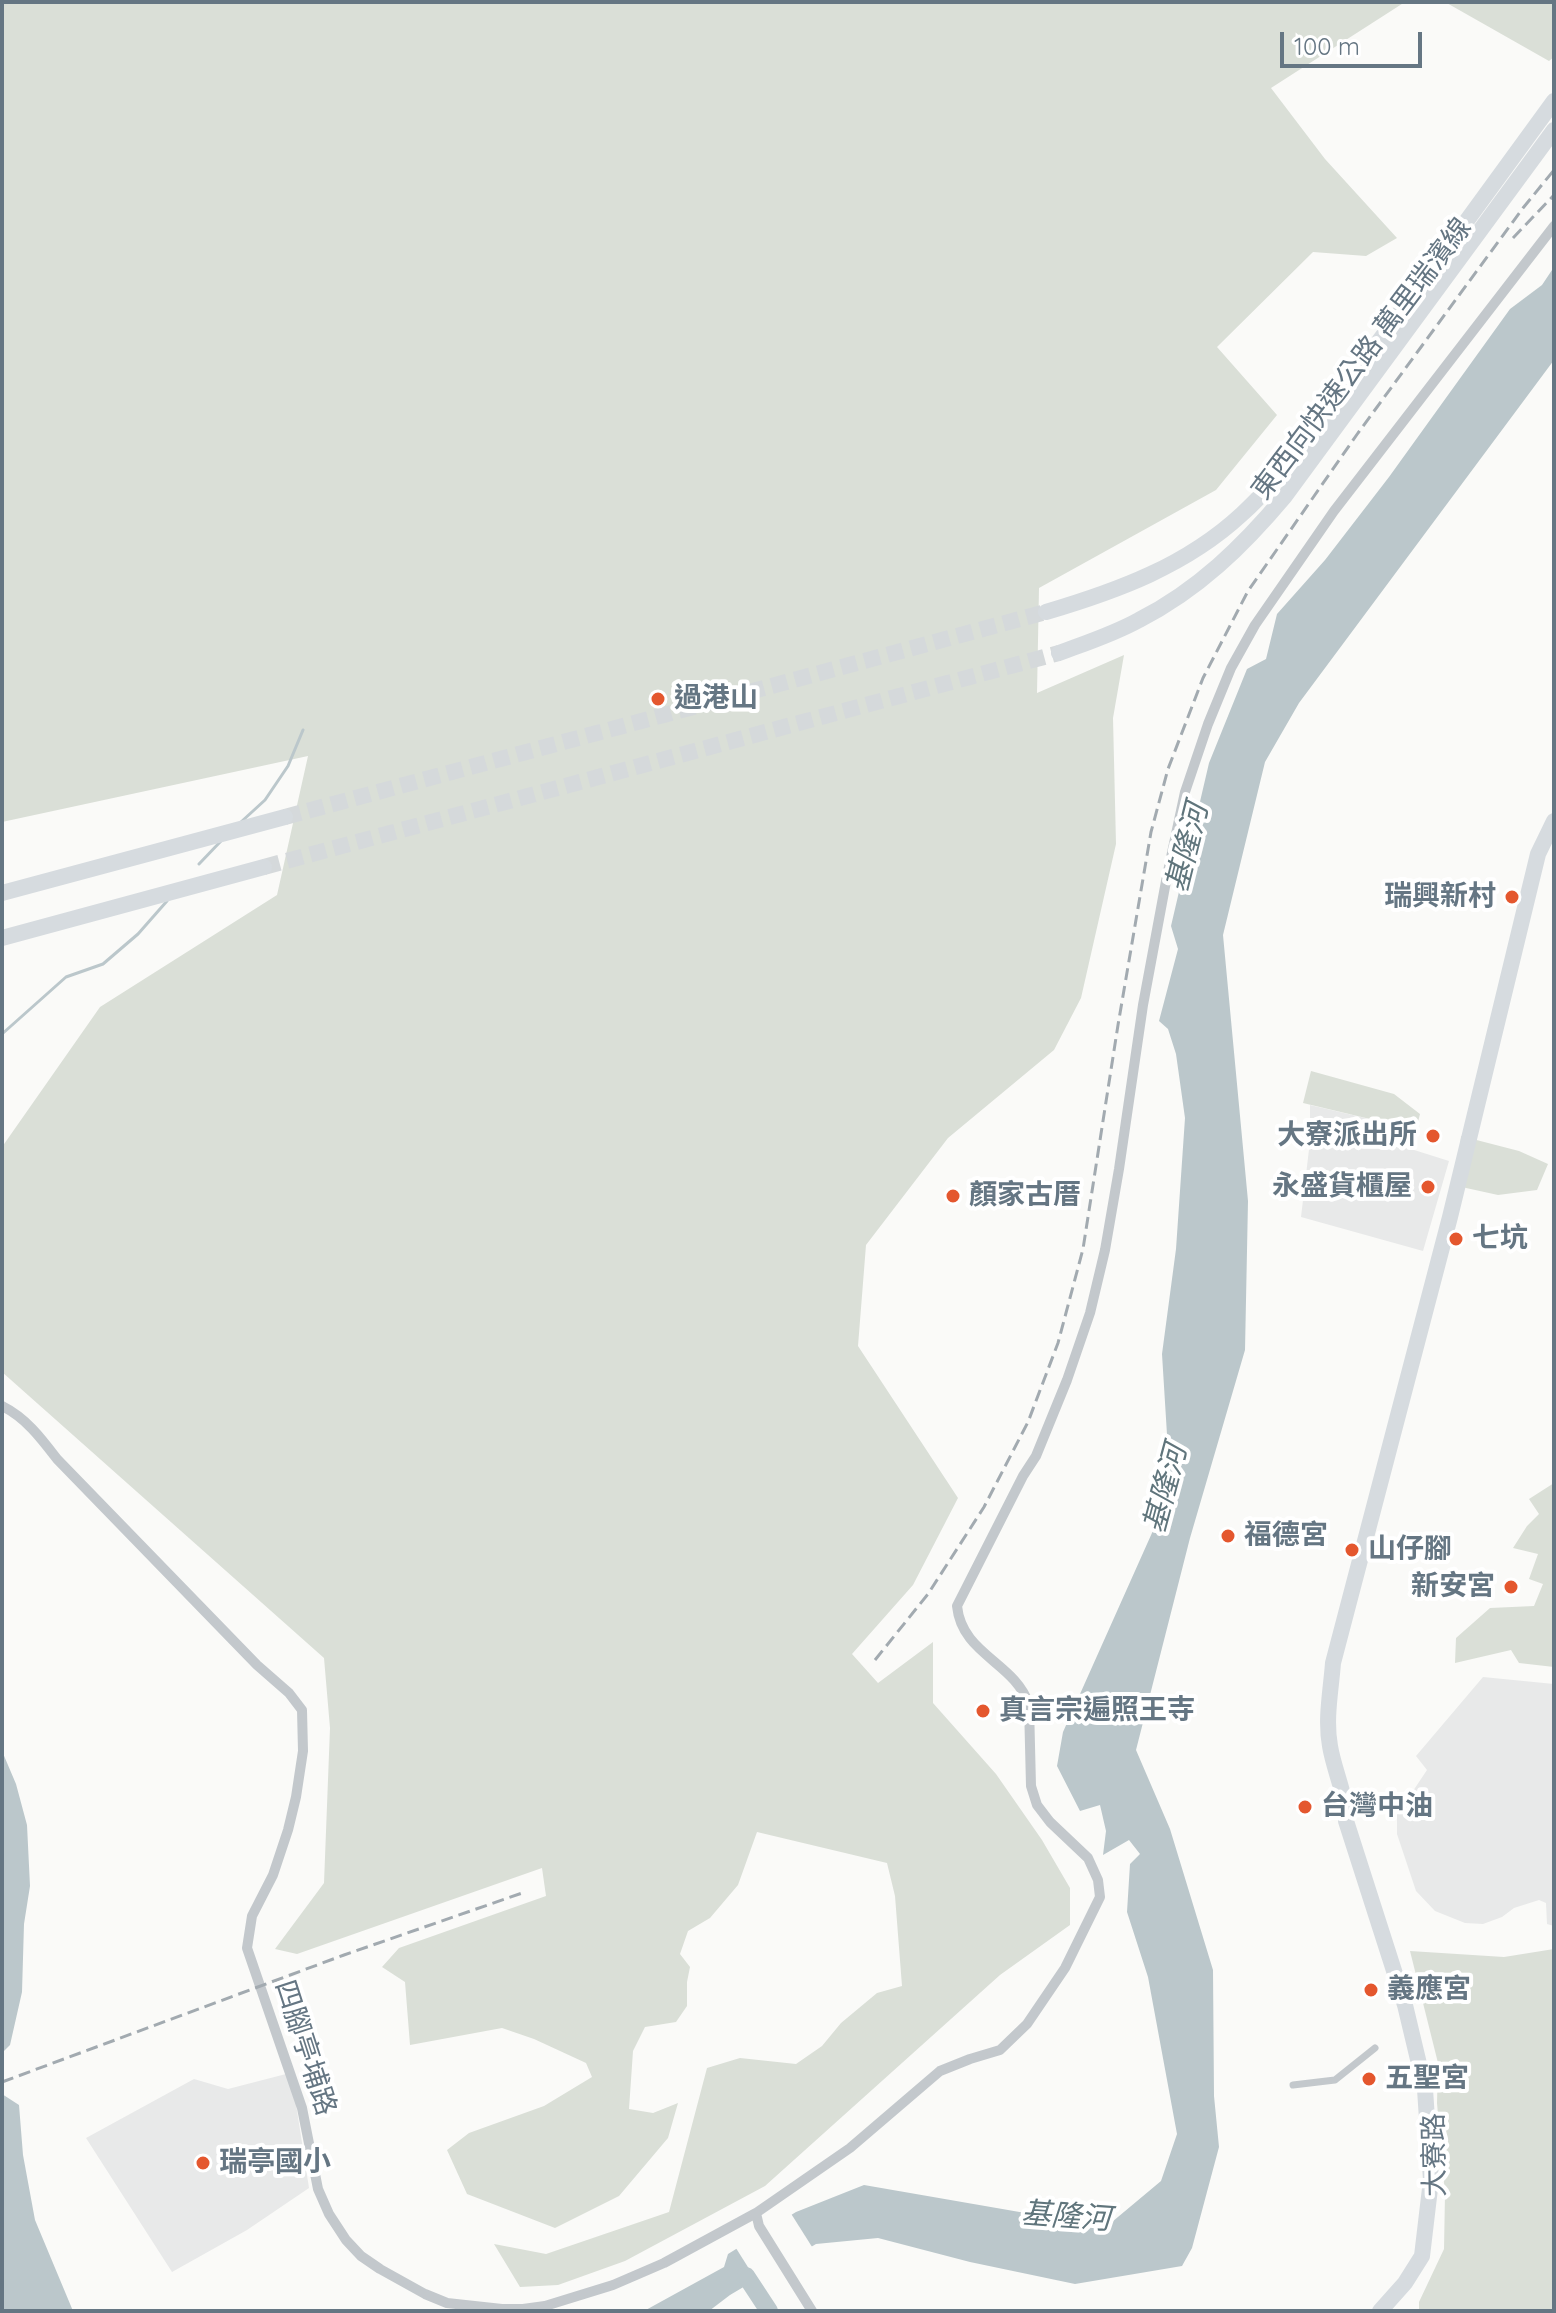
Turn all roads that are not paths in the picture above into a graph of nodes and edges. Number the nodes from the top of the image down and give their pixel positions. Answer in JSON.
{"nodes":[{"id":1,"x":1554,"y":101,"type":"edge"},
{"id":2,"x":1554,"y":130,"type":"edge"},
{"id":3,"x":1554,"y":226,"type":"edge"},
{"id":4,"x":1046,"y":612,"type":"tunnel mouth"},
{"id":5,"x":1059,"y":653,"type":"tunnel mouth"},
{"id":6,"x":285,"y":817,"type":"tunnel mouth"},
{"id":7,"x":1554,"y":821,"type":"edge"},
{"id":8,"x":264,"y":867,"type":"tunnel mouth"},
{"id":9,"x":2,"y":893,"type":"edge"},
{"id":10,"x":2,"y":938,"type":"edge"},
{"id":11,"x":2,"y":1406,"type":"edge"},
{"id":12,"x":1346,"y":1809,"type":"junction"},
{"id":13,"x":1375,"y":2048,"type":"dead end"},
{"id":14,"x":1293,"y":2085,"type":"dead end"},
{"id":15,"x":756,"y":2213,"type":"junction"},
{"id":16,"x":812,"y":2311,"type":"edge"},
{"id":17,"x":1380,"y":2311,"type":"edge"},
{"id":18,"x":1391,"y":2311,"type":"edge"}],
"edges":[{"from":1,"to":4,"type":"main road","name":"東西向快速公路 萬里瑞濱線"},
{"from":2,"to":5,"type":"main road","name":"東西向快速公路 萬里瑞濱線"},
{"from":3,"to":15,"type":"street","name":"四腳亭埔路"},
{"from":6,"to":9,"type":"main road"},
{"from":7,"to":12,"type":"main road","name":"大寮路"},
{"from":8,"to":10,"type":"main road"},
{"from":11,"to":15,"type":"street","name":"四腳亭埔路"},
{"from":12,"to":17,"type":"main road","name":"大寮路"},
{"from":12,"to":18,"type":"main road","name":"大寮路"},
{"from":13,"to":14,"type":"street"},
{"from":15,"to":16,"type":"street"}]}
